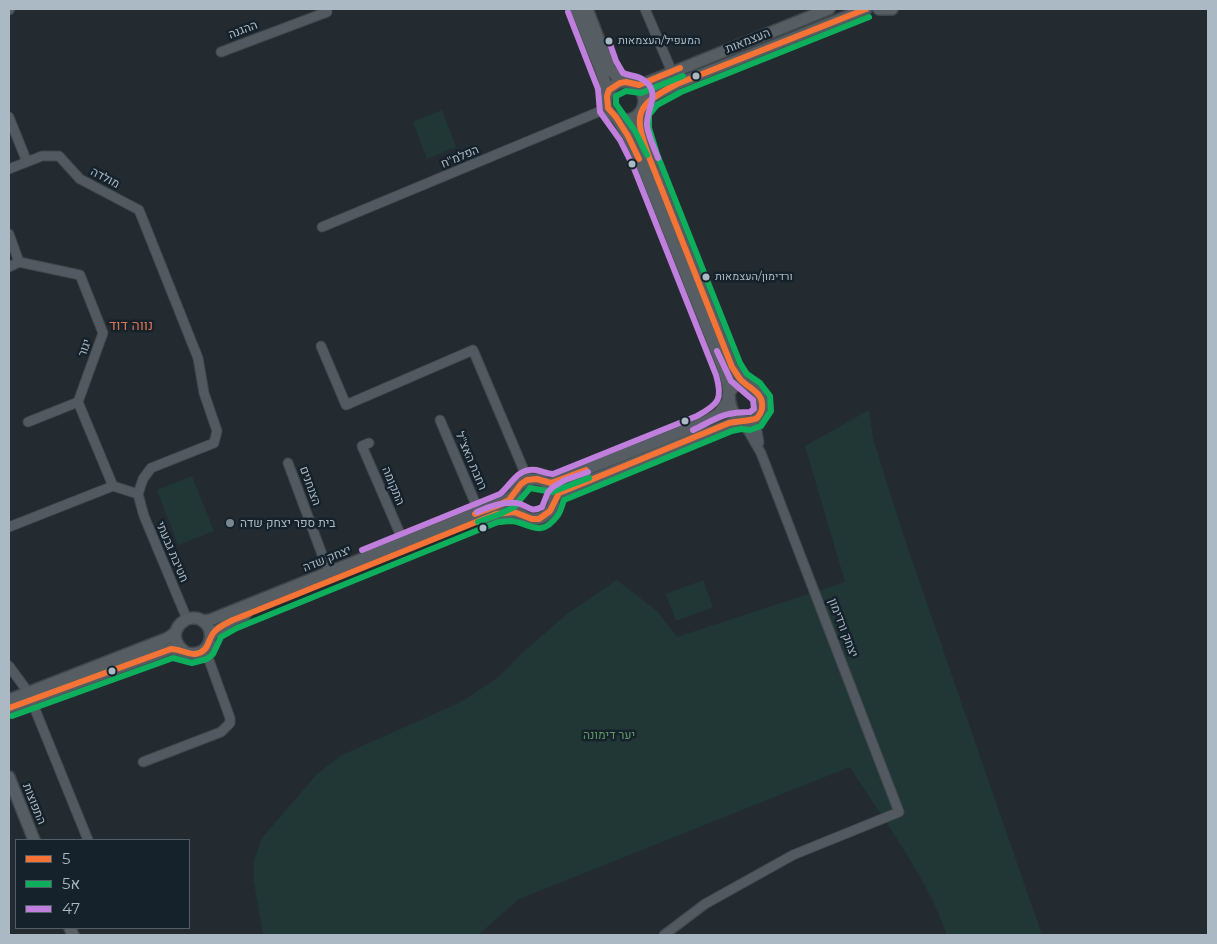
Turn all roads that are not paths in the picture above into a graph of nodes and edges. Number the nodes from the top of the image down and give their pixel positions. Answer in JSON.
{"nodes":[{"id":1,"x":326,"y":9,"type":"edge"},
{"id":2,"x":576,"y":9,"type":"edge"},
{"id":3,"x":586,"y":9,"type":"edge"},
{"id":4,"x":645,"y":9,"type":"edge"},
{"id":5,"x":829,"y":9,"type":"edge"},
{"id":6,"x":866,"y":9,"type":"edge"},
{"id":7,"x":879,"y":9,"type":"edge"},
{"id":8,"x":892,"y":9,"type":"edge"},
{"id":9,"x":221,"y":52,"type":"dead end"},
{"id":10,"x":672,"y":72,"type":"junction"},
{"id":11,"x":622,"y":82,"type":"junction"},
{"id":12,"x":636,"y":85,"type":"junction"},
{"id":13,"x":608,"y":94,"type":"junction"},
{"id":14,"x":608,"y":108,"type":"junction"},
{"id":15,"x":641,"y":110,"type":"junction"},
{"id":16,"x":9,"y":117,"type":"edge"},
{"id":17,"x":616,"y":117,"type":"junction"},
{"id":18,"x":27,"y":162,"type":"junction"},
{"id":19,"x":9,"y":169,"type":"edge"},
{"id":20,"x":322,"y":227,"type":"dead end"},
{"id":21,"x":9,"y":234,"type":"edge"},
{"id":22,"x":19,"y":262,"type":"junction"},
{"id":23,"x":9,"y":267,"type":"edge"},
{"id":24,"x":321,"y":346,"type":"dead end"},
{"id":25,"x":745,"y":384,"type":"junction"},
{"id":26,"x":728,"y":398,"type":"junction"},
{"id":27,"x":78,"y":402,"type":"junction"},
{"id":28,"x":755,"y":419,"type":"junction"},
{"id":29,"x":440,"y":420,"type":"dead end"},
{"id":30,"x":741,"y":420,"type":"junction"},
{"id":31,"x":28,"y":422,"type":"dead end"},
{"id":32,"x":369,"y":443,"type":"dead end"},
{"id":33,"x":760,"y":453,"type":"junction"},
{"id":34,"x":288,"y":464,"type":"dead end"},
{"id":35,"x":528,"y":480,"type":"junction"},
{"id":36,"x":547,"y":484,"type":"junction"},
{"id":37,"x":113,"y":486,"type":"junction"},
{"id":38,"x":138,"y":494,"type":"junction"},
{"id":39,"x":514,"y":495,"type":"junction"},
{"id":40,"x":554,"y":499,"type":"junction"},
{"id":41,"x":479,"y":512,"type":"junction"},
{"id":42,"x":519,"y":513,"type":"junction"},
{"id":43,"x":9,"y":528,"type":"edge"},
{"id":44,"x":404,"y":543,"type":"junction"},
{"id":45,"x":329,"y":573,"type":"junction"},
{"id":46,"x":187,"y":619,"type":"junction"},
{"id":47,"x":203,"y":621,"type":"junction"},
{"id":48,"x":175,"y":632,"type":"junction"},
{"id":49,"x":211,"y":635,"type":"junction"},
{"id":50,"x":205,"y":649,"type":"junction"},
{"id":51,"x":184,"y":651,"type":"junction"},
{"id":52,"x":9,"y":666,"type":"edge"},
{"id":53,"x":30,"y":696,"type":"junction"},
{"id":54,"x":9,"y":700,"type":"edge"},
{"id":55,"x":9,"y":708,"type":"edge"},
{"id":56,"x":143,"y":762,"type":"dead end"},
{"id":57,"x":9,"y":777,"type":"edge"},
{"id":58,"x":34,"y":839,"type":"edge"},
{"id":59,"x":88,"y":839,"type":"edge"},
{"id":60,"x":664,"y":935,"type":"edge"}],
"edges":[{"from":1,"to":9,"type":"street","name":"ההגנה"},
{"from":2,"to":13,"type":"street"},
{"from":3,"to":11,"type":"street"},
{"from":4,"to":10,"type":"street"},
{"from":5,"to":10,"type":"street","name":"העצמאות"},
{"from":6,"to":15,"type":"street","name":"העצמאות"},
{"from":7,"to":8,"type":"street"},
{"from":10,"to":12,"type":"street","name":"העצמאות"},
{"from":11,"to":12,"type":"street"},
{"from":11,"to":13,"type":"street"},
{"from":12,"to":15,"type":"street"},
{"from":13,"to":14,"type":"street"},
{"from":14,"to":17,"type":"street"},
{"from":14,"to":20,"type":"street","name":"הפלמ\"ח"},
{"from":15,"to":17,"type":"street"},
{"from":15,"to":25,"type":"street"},
{"from":16,"to":18,"type":"street"},
{"from":17,"to":26,"type":"street"},
{"from":18,"to":19,"type":"street","name":"מולדה"},
{"from":18,"to":38,"type":"street","name":"מולדה"},
{"from":21,"to":22,"type":"street"},
{"from":22,"to":23,"type":"street"},
{"from":22,"to":27,"type":"street","name":"יגור"},
{"from":24,"to":35,"type":"street"},
{"from":25,"to":26,"type":"street"},
{"from":25,"to":28,"type":"street"},
{"from":26,"to":30,"type":"street"},
{"from":26,"to":36,"type":"street"},
{"from":27,"to":31,"type":"street"},
{"from":27,"to":37,"type":"street"},
{"from":28,"to":30,"type":"street"},
{"from":28,"to":33,"type":"street","name":"יצחק ורדימון"},
{"from":29,"to":41,"type":"street","name":"רחבת האצ\"ל"},
{"from":30,"to":33,"type":"street","name":"יצחק ורדימון"},
{"from":30,"to":40,"type":"street"},
{"from":32,"to":44,"type":"street","name":"התקומה"},
{"from":33,"to":60,"type":"street","name":"יצחק ורדימון"},
{"from":34,"to":45,"type":"street","name":"הצנחנים"},
{"from":35,"to":36,"type":"street"},
{"from":35,"to":39,"type":"street"},
{"from":36,"to":40,"type":"street"},
{"from":37,"to":38,"type":"street"},
{"from":37,"to":43,"type":"street"},
{"from":38,"to":46,"type":"street","name":"חטיבת גבעתי"},
{"from":39,"to":41,"type":"street","name":"יצחק שדה"},
{"from":39,"to":42,"type":"street"},
{"from":40,"to":42,"type":"street"},
{"from":41,"to":44,"type":"street","name":"יצחק שדה"},
{"from":42,"to":49,"type":"street","name":"יצחק שדה"},
{"from":44,"to":45,"type":"street","name":"יצחק שדה"},
{"from":45,"to":47,"type":"street","name":"יצחק שדה"},
{"from":46,"to":47,"type":"street"},
{"from":46,"to":48,"type":"street"},
{"from":47,"to":49,"type":"street"},
{"from":48,"to":51,"type":"street"},
{"from":48,"to":53,"type":"street"},
{"from":49,"to":50,"type":"street"},
{"from":50,"to":51,"type":"street"},
{"from":50,"to":56,"type":"street"},
{"from":51,"to":53,"type":"street"},
{"from":52,"to":53,"type":"street"},
{"from":53,"to":54,"type":"street"},
{"from":53,"to":55,"type":"street"},
{"from":53,"to":59,"type":"street"},
{"from":57,"to":58,"type":"street","name":"התפוצות"}]}
